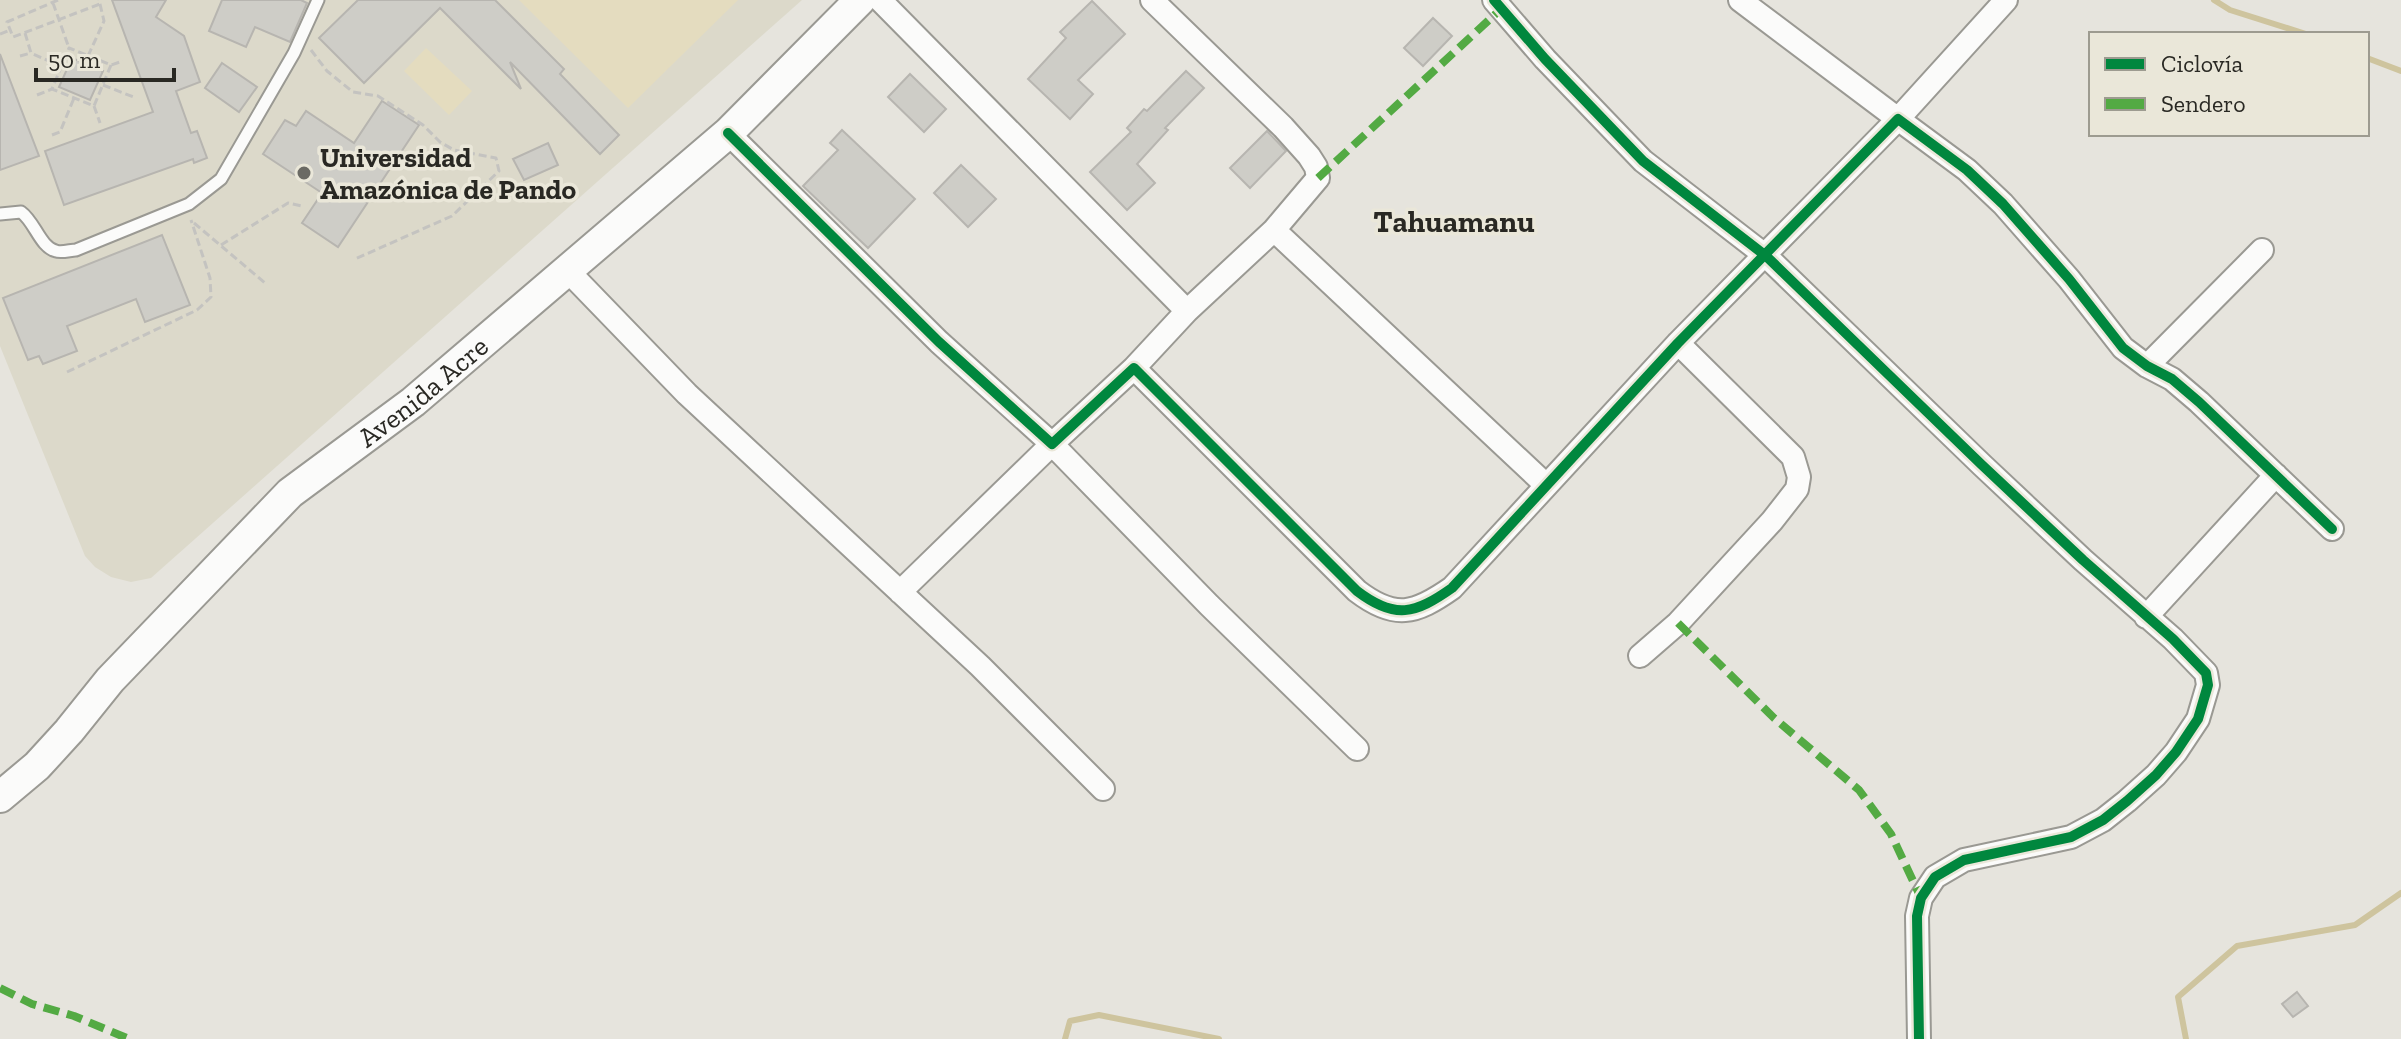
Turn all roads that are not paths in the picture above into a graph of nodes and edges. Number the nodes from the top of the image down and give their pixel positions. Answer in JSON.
{"nodes":[{"id":1,"x":318,"y":0,"type":"edge"},
{"id":2,"x":860,"y":0,"type":"edge"},
{"id":3,"x":880,"y":0,"type":"edge"},
{"id":4,"x":1152,"y":0,"type":"edge"},
{"id":5,"x":1494,"y":0,"type":"edge"},
{"id":6,"x":1740,"y":0,"type":"edge"},
{"id":7,"x":2006,"y":0,"type":"edge"},
{"id":8,"x":1898,"y":119,"type":"junction"},
{"id":9,"x":728,"y":133,"type":"junction"},
{"id":10,"x":0,"y":214,"type":"edge"},
{"id":11,"x":1274,"y":230,"type":"junction"},
{"id":12,"x":2262,"y":250,"type":"dead end"},
{"id":13,"x":1766,"y":256,"type":"junction"},
{"id":14,"x":568,"y":271,"type":"junction"},
{"id":15,"x":1187,"y":311,"type":"junction"},
{"id":16,"x":1678,"y":343,"type":"junction"},
{"id":17,"x":2147,"y":366,"type":"junction"},
{"id":18,"x":1134,"y":368,"type":"junction"},
{"id":19,"x":1052,"y":444,"type":"junction"},
{"id":20,"x":2276,"y":475,"type":"junction"},
{"id":21,"x":1546,"y":485,"type":"junction"},
{"id":22,"x":2332,"y":529,"type":"dead end"},
{"id":23,"x":900,"y":592,"type":"junction"},
{"id":24,"x":2146,"y":617,"type":"junction"},
{"id":25,"x":1640,"y":656,"type":"dead end"},
{"id":26,"x":1357,"y":749,"type":"dead end"},
{"id":27,"x":1103,"y":789,"type":"dead end"},
{"id":28,"x":0,"y":797,"type":"edge"},
{"id":29,"x":1919,"y":1039,"type":"edge"}],
"edges":[{"from":1,"to":10,"type":"lane"},
{"from":2,"to":9,"type":"main road","name":"Avenida Acre"},
{"from":3,"to":15,"type":"street"},
{"from":4,"to":11,"type":"street"},
{"from":5,"to":13,"type":"street"},
{"from":6,"to":8,"type":"street"},
{"from":7,"to":8,"type":"street"},
{"from":8,"to":13,"type":"street"},
{"from":8,"to":17,"type":"street"},
{"from":9,"to":14,"type":"main road","name":"Avenida Acre"},
{"from":9,"to":19,"type":"street"},
{"from":11,"to":15,"type":"street"},
{"from":11,"to":21,"type":"street"},
{"from":12,"to":17,"type":"street"},
{"from":13,"to":16,"type":"street"},
{"from":13,"to":24,"type":"street"},
{"from":14,"to":23,"type":"street"},
{"from":14,"to":28,"type":"main road","name":"Avenida Acre"},
{"from":15,"to":18,"type":"street"},
{"from":16,"to":21,"type":"street"},
{"from":16,"to":25,"type":"street"},
{"from":17,"to":20,"type":"street"},
{"from":18,"to":19,"type":"street"},
{"from":18,"to":21,"type":"street"},
{"from":19,"to":23,"type":"street"},
{"from":19,"to":26,"type":"street"},
{"from":20,"to":22,"type":"street"},
{"from":20,"to":24,"type":"street"},
{"from":23,"to":27,"type":"street"},
{"from":24,"to":29,"type":"street"}]}
